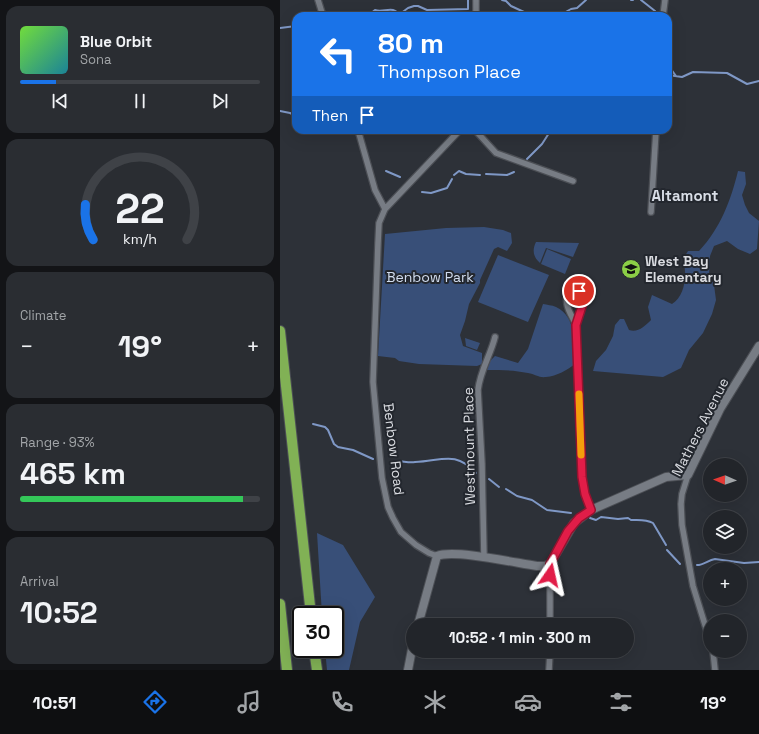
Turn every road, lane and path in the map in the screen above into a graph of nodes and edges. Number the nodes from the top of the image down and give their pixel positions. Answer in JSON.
{"nodes":[{"id":1,"x":318,"y":0,"type":"edge"},
{"id":2,"x":476,"y":0,"type":"edge"},
{"id":3,"x":665,"y":0,"type":"edge"},
{"id":4,"x":322,"y":12,"type":"edge"},
{"id":5,"x":476,"y":12,"type":"edge"},
{"id":6,"x":664,"y":12,"type":"edge"},
{"id":7,"x":359,"y":134,"type":"edge"},
{"id":8,"x":456,"y":134,"type":"edge"},
{"id":9,"x":479,"y":134,"type":"edge"},
{"id":10,"x":656,"y":134,"type":"edge"},
{"id":11,"x":573,"y":181,"type":"dead end"},
{"id":12,"x":385,"y":209,"type":"junction"},
{"id":13,"x":651,"y":212,"type":"dead end"},
{"id":14,"x":576,"y":325,"type":"junction"},
{"id":15,"x":280,"y":331,"type":"edge"},
{"id":16,"x":495,"y":337,"type":"dead end"},
{"id":17,"x":759,"y":346,"type":"edge"},
{"id":18,"x":688,"y":475,"type":"junction"},
{"id":19,"x":591,"y":510,"type":"junction"},
{"id":20,"x":437,"y":556,"type":"junction"},
{"id":21,"x":484,"y":557,"type":"junction"},
{"id":22,"x":550,"y":564,"type":"junction"},
{"id":23,"x":280,"y":604,"type":"edge"},
{"id":24,"x":310,"y":606,"type":"edge"},
{"id":25,"x":420,"y":618,"type":"edge"},
{"id":26,"x":550,"y":618,"type":"edge"},
{"id":27,"x":703,"y":618,"type":"edge"},
{"id":28,"x":315,"y":658,"type":"edge"},
{"id":29,"x":410,"y":658,"type":"edge"},
{"id":30,"x":550,"y":658,"type":"edge"},
{"id":31,"x":714,"y":658,"type":"edge"},
{"id":32,"x":287,"y":670,"type":"edge"},
{"id":33,"x":317,"y":670,"type":"edge"},
{"id":34,"x":408,"y":670,"type":"edge"},
{"id":35,"x":549,"y":670,"type":"edge"},
{"id":36,"x":715,"y":670,"type":"edge"}],
"edges":[{"from":1,"to":4,"type":"street"},
{"from":2,"to":5,"type":"street"},
{"from":3,"to":6,"type":"street"},
{"from":7,"to":12,"type":"street"},
{"from":8,"to":12,"type":"street"},
{"from":9,"to":11,"type":"street"},
{"from":10,"to":13,"type":"street"},
{"from":12,"to":20,"type":"street","name":"Benbow Road"},
{"from":14,"to":14,"type":"street"},
{"from":14,"to":19,"type":"street"},
{"from":15,"to":24,"type":"highway"},
{"from":16,"to":21,"type":"street","name":"Westmount Place"},
{"from":17,"to":18,"type":"street","name":"Mathers Avenue"},
{"from":18,"to":19,"type":"street"},
{"from":18,"to":27,"type":"street","name":"Mathers Avenue"},
{"from":19,"to":22,"type":"street"},
{"from":20,"to":21,"type":"street"},
{"from":20,"to":25,"type":"street"},
{"from":21,"to":22,"type":"street"},
{"from":22,"to":26,"type":"street"},
{"from":23,"to":32,"type":"highway"},
{"from":28,"to":33,"type":"highway"},
{"from":29,"to":34,"type":"street"},
{"from":30,"to":35,"type":"street"},
{"from":31,"to":36,"type":"street"}]}
